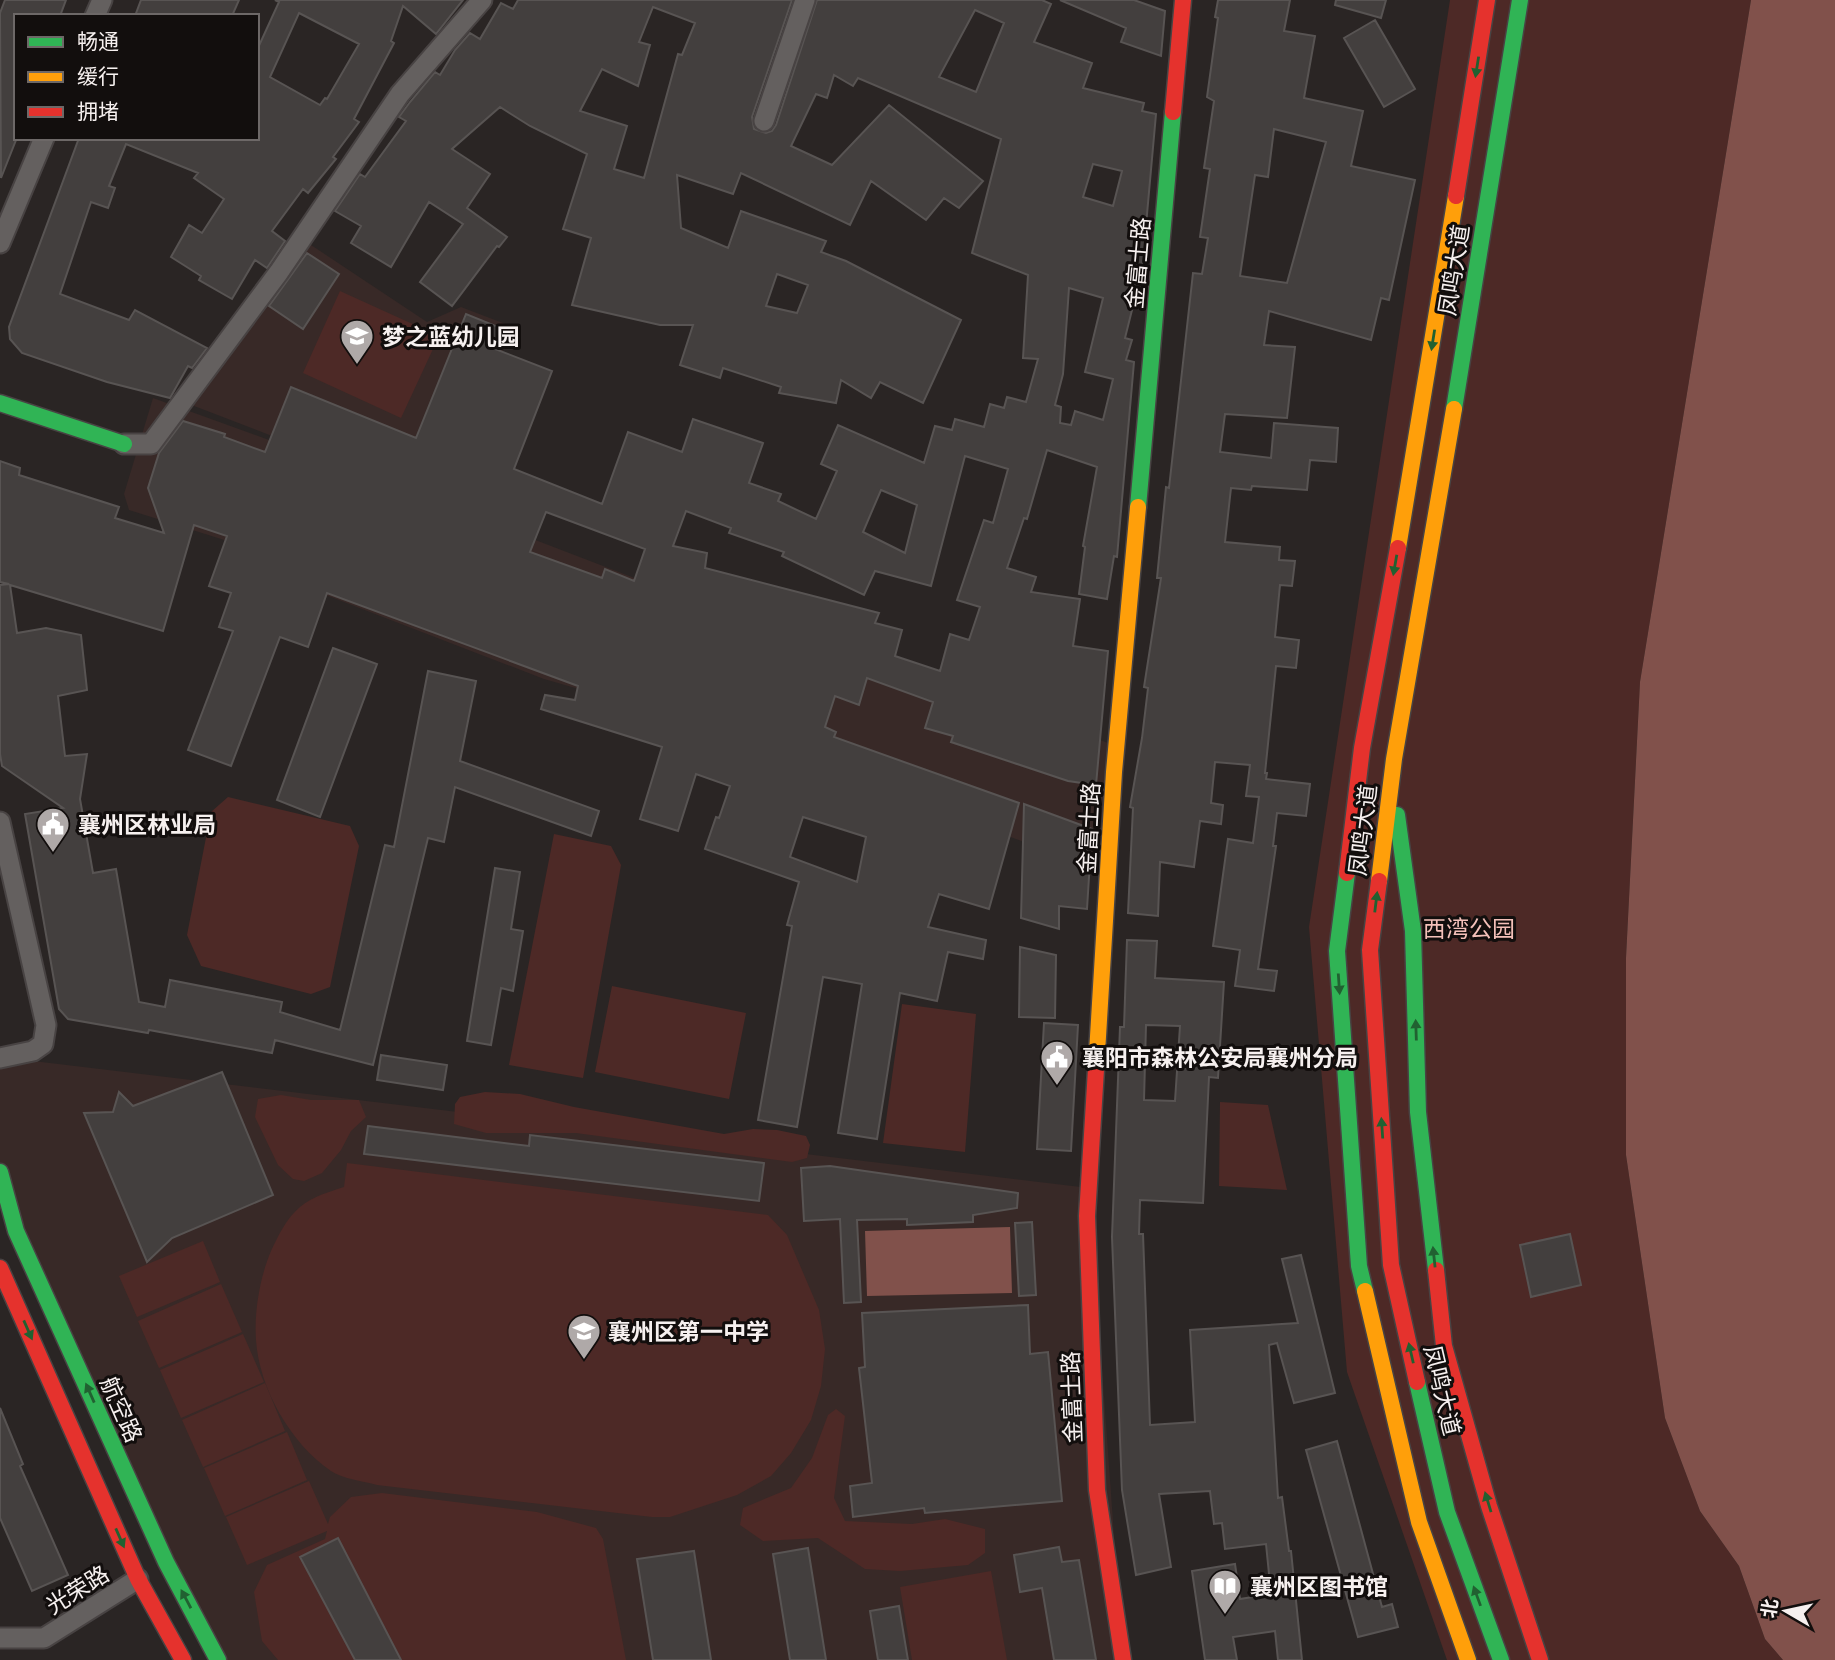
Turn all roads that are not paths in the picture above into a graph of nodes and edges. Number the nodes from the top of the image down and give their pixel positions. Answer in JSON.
{"nodes":[{"id":1,"x":482,"y":0,"type":"edge"},
{"id":2,"x":805,"y":0,"type":"edge"},
{"id":3,"x":1183,"y":0,"type":"edge"},
{"id":4,"x":1488,"y":0,"type":"edge"},
{"id":5,"x":1520,"y":0,"type":"edge"},
{"id":6,"x":764,"y":121,"type":"dead end"},
{"id":7,"x":43,"y":140,"type":"edge"},
{"id":8,"x":0,"y":243,"type":"edge"},
{"id":9,"x":0,"y":397,"type":"edge"},
{"id":10,"x":5,"y":407,"type":"edge"},
{"id":11,"x":124,"y":444,"type":"joint"},
{"id":12,"x":1391,"y":778,"type":"junction"},
{"id":13,"x":1,"y":835,"type":"edge"},
{"id":14,"x":0,"y":1058,"type":"edge"},
{"id":15,"x":0,"y":1172,"type":"edge"},
{"id":16,"x":0,"y":1268,"type":"edge"},
{"id":17,"x":1434,"y":1376,"type":"junction"},
{"id":18,"x":138,"y":1579,"type":"junction"},
{"id":19,"x":0,"y":1638,"type":"edge"},
{"id":20,"x":183,"y":1660,"type":"edge"},
{"id":21,"x":218,"y":1660,"type":"edge"},
{"id":22,"x":1123,"y":1660,"type":"edge"},
{"id":23,"x":1468,"y":1660,"type":"edge"},
{"id":24,"x":1501,"y":1660,"type":"edge"},
{"id":25,"x":1540,"y":1660,"type":"edge"}],
"edges":[{"from":1,"to":11,"type":"street"},
{"from":2,"to":6,"type":"street"},
{"from":3,"to":22,"type":"main road","name":"金富士路"},
{"from":4,"to":23,"type":"main road","name":"凤鸣大道","one_way":true},
{"from":5,"to":12,"type":"main road","name":"凤鸣大道"},
{"from":7,"to":8,"type":"street"},
{"from":9,"to":10,"type":"main road"},
{"from":10,"to":11,"type":"main road"},
{"from":17,"to":12,"type":"main road","one_way":true},
{"from":17,"to":12,"type":"main road","name":"凤鸣大道","one_way":true},
{"from":13,"to":14,"type":"street"},
{"from":21,"to":15,"type":"main road","name":"航空路","one_way":true},
{"from":16,"to":18,"type":"main road","one_way":true},
{"from":24,"to":17,"type":"main road","name":"凤鸣大道","one_way":true},
{"from":25,"to":17,"type":"main road","one_way":true},
{"from":18,"to":19,"type":"street","name":"光荣路"},
{"from":18,"to":20,"type":"main road"}]}
